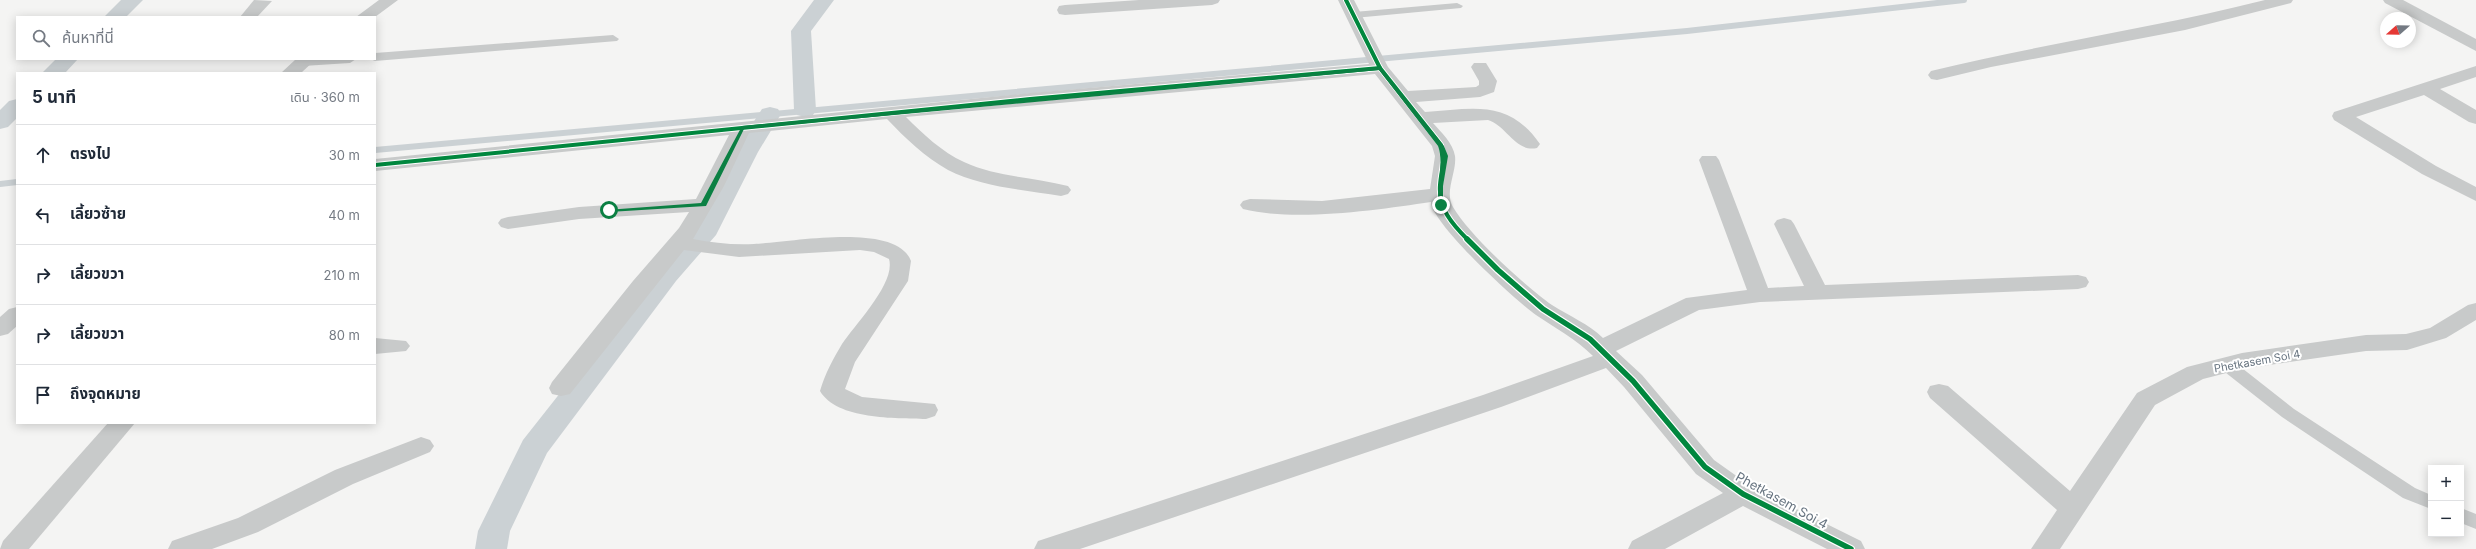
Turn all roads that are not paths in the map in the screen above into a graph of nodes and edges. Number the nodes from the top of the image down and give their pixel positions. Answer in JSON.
{"nodes":[{"id":1,"x":262,"y":0,"type":"edge"},
{"id":2,"x":390,"y":0,"type":"edge"},
{"id":3,"x":1212,"y":0,"type":"edge"},
{"id":4,"x":1346,"y":0,"type":"edge"},
{"id":5,"x":2285,"y":0,"type":"edge"},
{"id":6,"x":2391,"y":0,"type":"edge"},
{"id":7,"x":1457,"y":6,"type":"dead end"},
{"id":8,"x":1065,"y":10,"type":"dead end"},
{"id":9,"x":1354,"y":15,"type":"junction"},
{"id":10,"x":249,"y":16,"type":"edge"},
{"id":11,"x":366,"y":16,"type":"edge"},
{"id":12,"x":613,"y":39,"type":"dead end"},
{"id":13,"x":2476,"y":46,"type":"edge"},
{"id":14,"x":376,"y":58,"type":"edge"},
{"id":15,"x":342,"y":60,"type":"edge"},
{"id":16,"x":1377,"y":62,"type":"junction"},
{"id":17,"x":300,"y":65,"type":"edge"},
{"id":18,"x":1480,"y":67,"type":"dead end"},
{"id":19,"x":2476,"y":71,"type":"edge"},
{"id":20,"x":1937,"y":76,"type":"dead end"},
{"id":21,"x":2424,"y":87,"type":"junction"},
{"id":22,"x":1403,"y":97,"type":"junction"},
{"id":23,"x":892,"y":114,"type":"junction"},
{"id":24,"x":1420,"y":118,"type":"junction"},
{"id":25,"x":2476,"y":118,"type":"edge"},
{"id":26,"x":746,"y":127,"type":"junction"},
{"id":27,"x":1530,"y":144,"type":"dead end"},
{"id":28,"x":1709,"y":160,"type":"dead end"},
{"id":29,"x":376,"y":165,"type":"edge"},
{"id":30,"x":2473,"y":187,"type":"edge"},
{"id":31,"x":1061,"y":190,"type":"dead end"},
{"id":32,"x":1440,"y":194,"type":"junction"},
{"id":33,"x":703,"y":205,"type":"junction"},
{"id":34,"x":1250,"y":205,"type":"dead end"},
{"id":35,"x":508,"y":223,"type":"dead end"},
{"id":36,"x":1784,"y":224,"type":"dead end"},
{"id":37,"x":689,"y":244,"type":"junction"},
{"id":38,"x":2078,"y":282,"type":"dead end"},
{"id":39,"x":1818,"y":292,"type":"junction"},
{"id":40,"x":1760,"y":295,"type":"junction"},
{"id":41,"x":2476,"y":310,"type":"edge"},
{"id":42,"x":16,"y":315,"type":"edge"},
{"id":43,"x":0,"y":329,"type":"edge"},
{"id":44,"x":376,"y":346,"type":"edge"},
{"id":45,"x":398,"y":346,"type":"dead end"},
{"id":46,"x":1605,"y":354,"type":"junction"},
{"id":47,"x":2227,"y":365,"type":"junction"},
{"id":48,"x":561,"y":388,"type":"dead end"},
{"id":49,"x":1939,"y":392,"type":"dead end"},
{"id":50,"x":926,"y":410,"type":"dead end"},
{"id":51,"x":121,"y":424,"type":"edge"},
{"id":52,"x":421,"y":446,"type":"dead end"},
{"id":53,"x":1743,"y":494,"type":"junction"},
{"id":54,"x":2429,"y":501,"type":"edge"},
{"id":55,"x":2073,"y":508,"type":"junction"},
{"id":56,"x":2464,"y":516,"type":"edge"},
{"id":57,"x":2476,"y":522,"type":"edge"},
{"id":58,"x":13,"y":549,"type":"edge"},
{"id":59,"x":182,"y":549,"type":"edge"},
{"id":60,"x":1048,"y":549,"type":"edge"},
{"id":61,"x":1642,"y":549,"type":"edge"},
{"id":62,"x":1851,"y":549,"type":"edge"},
{"id":63,"x":2045,"y":549,"type":"edge"}],
"edges":[{"from":1,"to":10,"type":"street"},
{"from":2,"to":11,"type":"street"},
{"from":3,"to":8,"type":"street"},
{"from":4,"to":9,"type":"street"},
{"from":5,"to":20,"type":"street"},
{"from":6,"to":13,"type":"street"},
{"from":7,"to":9,"type":"lane"},
{"from":9,"to":16,"type":"street"},
{"from":12,"to":14,"type":"lane"},
{"from":15,"to":17,"type":"lane"},
{"from":16,"to":22,"type":"street"},
{"from":16,"to":23,"type":"street"},
{"from":18,"to":22,"type":"street"},
{"from":19,"to":21,"type":"street"},
{"from":21,"to":25,"type":"street"},
{"from":21,"to":30,"type":"street"},
{"from":22,"to":24,"type":"street"},
{"from":23,"to":26,"type":"street"},
{"from":23,"to":31,"type":"street"},
{"from":24,"to":27,"type":"street"},
{"from":24,"to":32,"type":"street"},
{"from":26,"to":29,"type":"street"},
{"from":26,"to":33,"type":"street"},
{"from":28,"to":40,"type":"street"},
{"from":32,"to":34,"type":"street"},
{"from":32,"to":46,"type":"street","name":"Phetkasem Soi 4"},
{"from":33,"to":35,"type":"street"},
{"from":33,"to":37,"type":"street"},
{"from":36,"to":39,"type":"street"},
{"from":37,"to":48,"type":"street"},
{"from":37,"to":50,"type":"street"},
{"from":38,"to":39,"type":"street"},
{"from":39,"to":40,"type":"street"},
{"from":40,"to":46,"type":"street"},
{"from":41,"to":47,"type":"street","name":"Phetkasem Soi 4"},
{"from":42,"to":43,"type":"street"},
{"from":44,"to":45,"type":"street"},
{"from":46,"to":53,"type":"street","name":"Phetkasem Soi 4"},
{"from":46,"to":60,"type":"street"},
{"from":47,"to":54,"type":"lane"},
{"from":47,"to":55,"type":"street","name":"Phetkasem Soi 4"},
{"from":49,"to":55,"type":"street"},
{"from":51,"to":58,"type":"street"},
{"from":52,"to":59,"type":"street"},
{"from":53,"to":61,"type":"street"},
{"from":53,"to":62,"type":"street","name":"Phetkasem Soi 4"},
{"from":55,"to":63,"type":"street","name":"Phetkasem Soi 4"},
{"from":56,"to":57,"type":"lane"}]}
